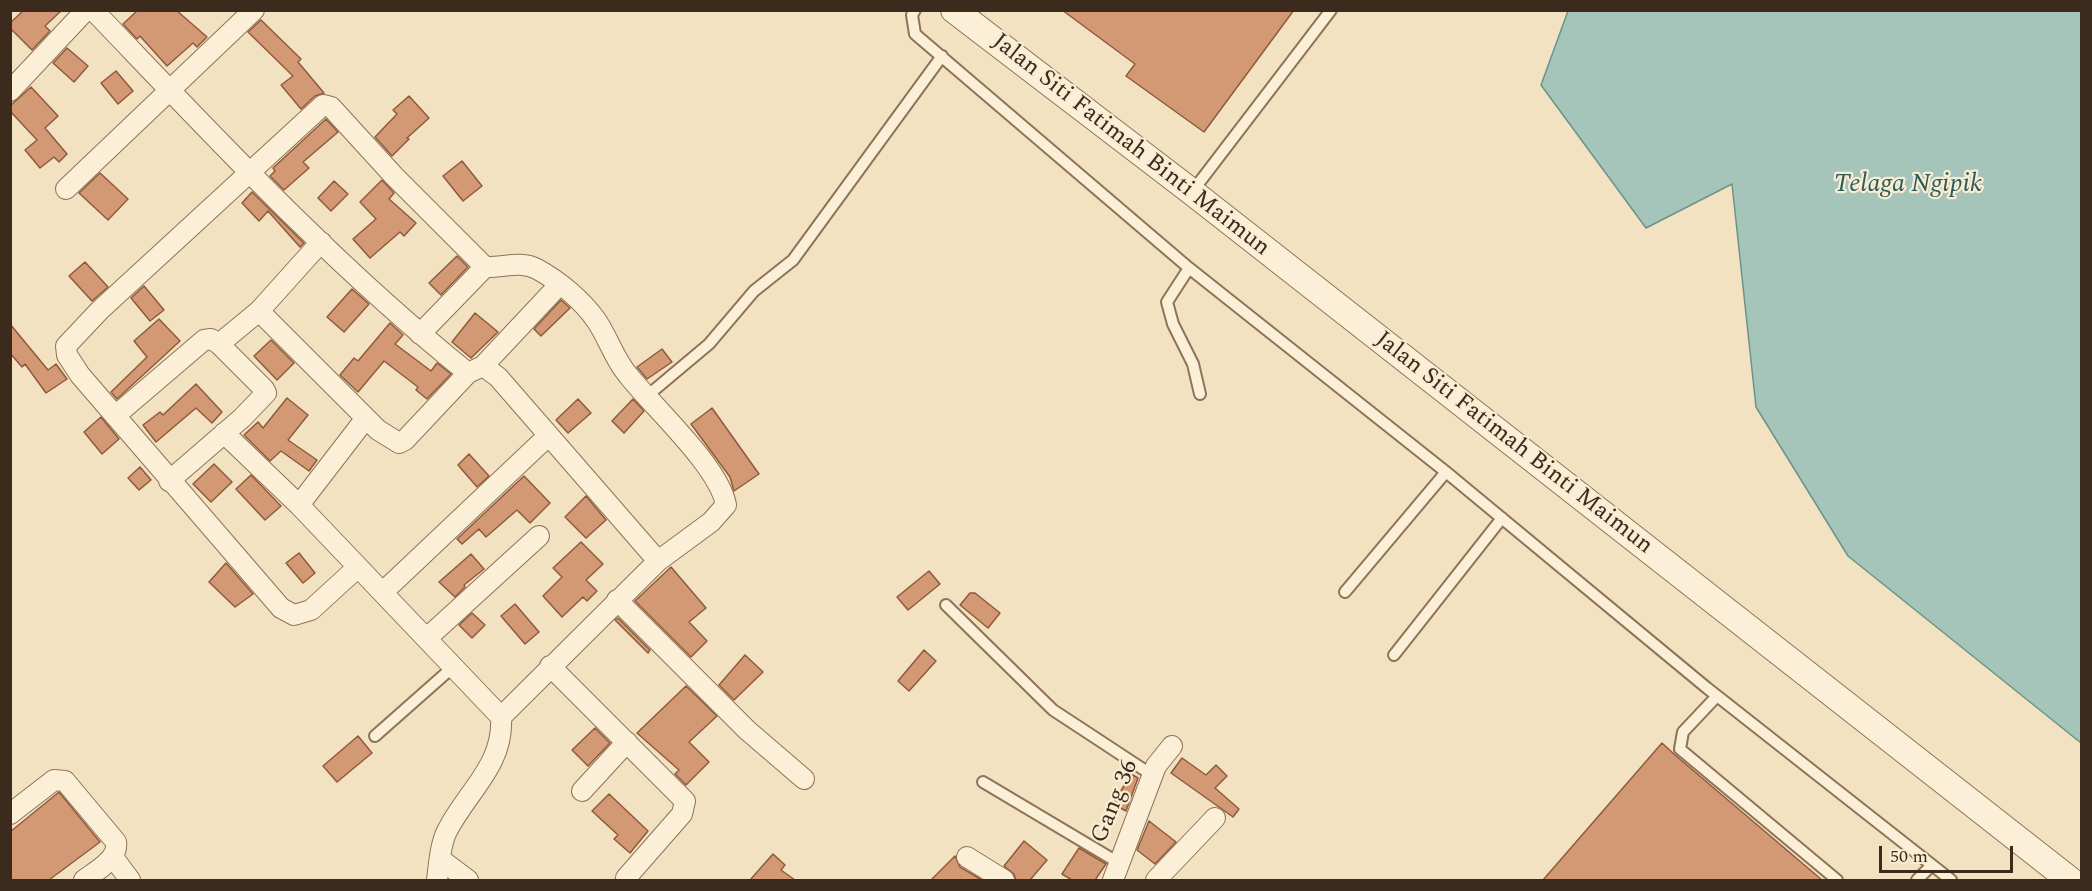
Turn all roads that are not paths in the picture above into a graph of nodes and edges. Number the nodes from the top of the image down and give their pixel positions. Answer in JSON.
{"nodes":[{"id":1,"x":86,"y":10,"type":"edge"},
{"id":2,"x":93,"y":10,"type":"edge"},
{"id":3,"x":254,"y":10,"type":"edge"},
{"id":4,"x":954,"y":10,"type":"edge"},
{"id":5,"x":1331,"y":10,"type":"edge"},
{"id":6,"x":911,"y":12,"type":"edge"},
{"id":7,"x":942,"y":57,"type":"junction"},
{"id":8,"x":169,"y":89,"type":"junction"},
{"id":9,"x":10,"y":91,"type":"edge"},
{"id":10,"x":249,"y":171,"type":"junction"},
{"id":11,"x":66,"y":189,"type":"dead end"},
{"id":12,"x":1192,"y":192,"type":"junction"},
{"id":13,"x":321,"y":242,"type":"junction"},
{"id":14,"x":485,"y":267,"type":"junction"},
{"id":15,"x":1189,"y":268,"type":"junction"},
{"id":16,"x":559,"y":285,"type":"junction"},
{"id":17,"x":259,"y":311,"type":"junction"},
{"id":18,"x":420,"y":334,"type":"junction"},
{"id":19,"x":219,"y":344,"type":"junction"},
{"id":20,"x":475,"y":369,"type":"junction"},
{"id":21,"x":1200,"y":394,"type":"dead end"},
{"id":22,"x":647,"y":396,"type":"junction"},
{"id":23,"x":115,"y":416,"type":"junction"},
{"id":24,"x":366,"y":418,"type":"junction"},
{"id":25,"x":224,"y":433,"type":"junction"},
{"id":26,"x":548,"y":436,"type":"junction"},
{"id":27,"x":1446,"y":472,"type":"junction"},
{"id":28,"x":169,"y":480,"type":"junction"},
{"id":29,"x":300,"y":505,"type":"junction"},
{"id":30,"x":1502,"y":518,"type":"junction"},
{"id":31,"x":539,"y":536,"type":"dead end"},
{"id":32,"x":658,"y":561,"type":"junction"},
{"id":33,"x":358,"y":567,"type":"junction"},
{"id":34,"x":383,"y":592,"type":"junction"},
{"id":35,"x":1345,"y":592,"type":"dead end"},
{"id":36,"x":617,"y":600,"type":"junction"},
{"id":37,"x":946,"y":605,"type":"dead end"},
{"id":38,"x":427,"y":638,"type":"junction"},
{"id":39,"x":1394,"y":655,"type":"dead end"},
{"id":40,"x":550,"y":666,"type":"junction"},
{"id":41,"x":453,"y":667,"type":"junction"},
{"id":42,"x":1717,"y":696,"type":"junction"},
{"id":43,"x":501,"y":717,"type":"junction"},
{"id":44,"x":375,"y":736,"type":"dead end"},
{"id":45,"x":627,"y":742,"type":"junction"},
{"id":46,"x":1172,"y":746,"type":"dead end"},
{"id":47,"x":1152,"y":775,"type":"junction"},
{"id":48,"x":804,"y":779,"type":"dead end"},
{"id":49,"x":983,"y":782,"type":"dead end"},
{"id":50,"x":582,"y":791,"type":"dead end"},
{"id":51,"x":10,"y":814,"type":"edge"},
{"id":52,"x":1215,"y":818,"type":"dead end"},
{"id":53,"x":113,"y":857,"type":"junction"},
{"id":54,"x":967,"y":857,"type":"dead end"},
{"id":55,"x":440,"y":859,"type":"junction"},
{"id":56,"x":1932,"y":866,"type":"junction"},
{"id":57,"x":1116,"y":872,"type":"edge"},
{"id":58,"x":991,"y":877,"type":"edge"},
{"id":59,"x":626,"y":878,"type":"dead end"},
{"id":60,"x":84,"y":880,"type":"edge"},
{"id":61,"x":130,"y":880,"type":"edge"},
{"id":62,"x":437,"y":880,"type":"edge"},
{"id":63,"x":468,"y":880,"type":"edge"},
{"id":64,"x":1156,"y":880,"type":"edge"},
{"id":65,"x":1837,"y":880,"type":"edge"},
{"id":66,"x":1917,"y":880,"type":"edge"},
{"id":67,"x":1951,"y":880,"type":"edge"},
{"id":68,"x":2070,"y":880,"type":"edge"}],
"edges":[{"from":1,"to":9,"type":"street"},
{"from":2,"to":8,"type":"street"},
{"from":3,"to":8,"type":"street"},
{"from":4,"to":12,"type":"street","name":"Jalan Siti Fatimah Binti Maimun"},
{"from":5,"to":12,"type":"lane"},
{"from":6,"to":7,"type":"lane"},
{"from":7,"to":15,"type":"lane"},
{"from":7,"to":22,"type":"lane"},
{"from":8,"to":10,"type":"street"},
{"from":8,"to":11,"type":"street"},
{"from":10,"to":13,"type":"street"},
{"from":10,"to":14,"type":"street"},
{"from":10,"to":23,"type":"street"},
{"from":12,"to":68,"type":"street","name":"Jalan Siti Fatimah Binti Maimun"},
{"from":13,"to":17,"type":"street"},
{"from":13,"to":18,"type":"street"},
{"from":14,"to":16,"type":"street"},
{"from":14,"to":18,"type":"street"},
{"from":15,"to":21,"type":"lane"},
{"from":15,"to":27,"type":"lane"},
{"from":16,"to":20,"type":"street"},
{"from":16,"to":22,"type":"street"},
{"from":17,"to":19,"type":"street"},
{"from":17,"to":24,"type":"street"},
{"from":18,"to":20,"type":"street"},
{"from":19,"to":23,"type":"street"},
{"from":19,"to":25,"type":"street"},
{"from":20,"to":24,"type":"street"},
{"from":20,"to":26,"type":"street"},
{"from":22,"to":32,"type":"street"},
{"from":23,"to":28,"type":"street"},
{"from":24,"to":29,"type":"street"},
{"from":25,"to":28,"type":"street"},
{"from":25,"to":29,"type":"street"},
{"from":26,"to":32,"type":"street"},
{"from":26,"to":34,"type":"street"},
{"from":27,"to":30,"type":"lane"},
{"from":27,"to":35,"type":"lane"},
{"from":28,"to":33,"type":"street"},
{"from":29,"to":33,"type":"street"},
{"from":30,"to":39,"type":"lane"},
{"from":30,"to":42,"type":"lane"},
{"from":31,"to":38,"type":"street"},
{"from":32,"to":36,"type":"street"},
{"from":33,"to":34,"type":"street"},
{"from":34,"to":38,"type":"street"},
{"from":36,"to":40,"type":"street"},
{"from":36,"to":48,"type":"street"},
{"from":37,"to":47,"type":"lane"},
{"from":38,"to":41,"type":"street"},
{"from":40,"to":43,"type":"street"},
{"from":40,"to":45,"type":"street"},
{"from":41,"to":43,"type":"street"},
{"from":41,"to":44,"type":"lane"},
{"from":42,"to":56,"type":"lane"},
{"from":42,"to":65,"type":"lane"},
{"from":43,"to":55,"type":"street"},
{"from":45,"to":50,"type":"street"},
{"from":45,"to":59,"type":"street"},
{"from":46,"to":47,"type":"street","name":"Gang 36"},
{"from":47,"to":57,"type":"street","name":"Gang 36"},
{"from":49,"to":57,"type":"lane"},
{"from":51,"to":53,"type":"street"},
{"from":52,"to":64,"type":"street"},
{"from":53,"to":60,"type":"street"},
{"from":53,"to":61,"type":"street"},
{"from":54,"to":58,"type":"street"},
{"from":55,"to":62,"type":"street"},
{"from":55,"to":63,"type":"street"},
{"from":56,"to":66,"type":"lane"},
{"from":56,"to":67,"type":"lane"}]}
